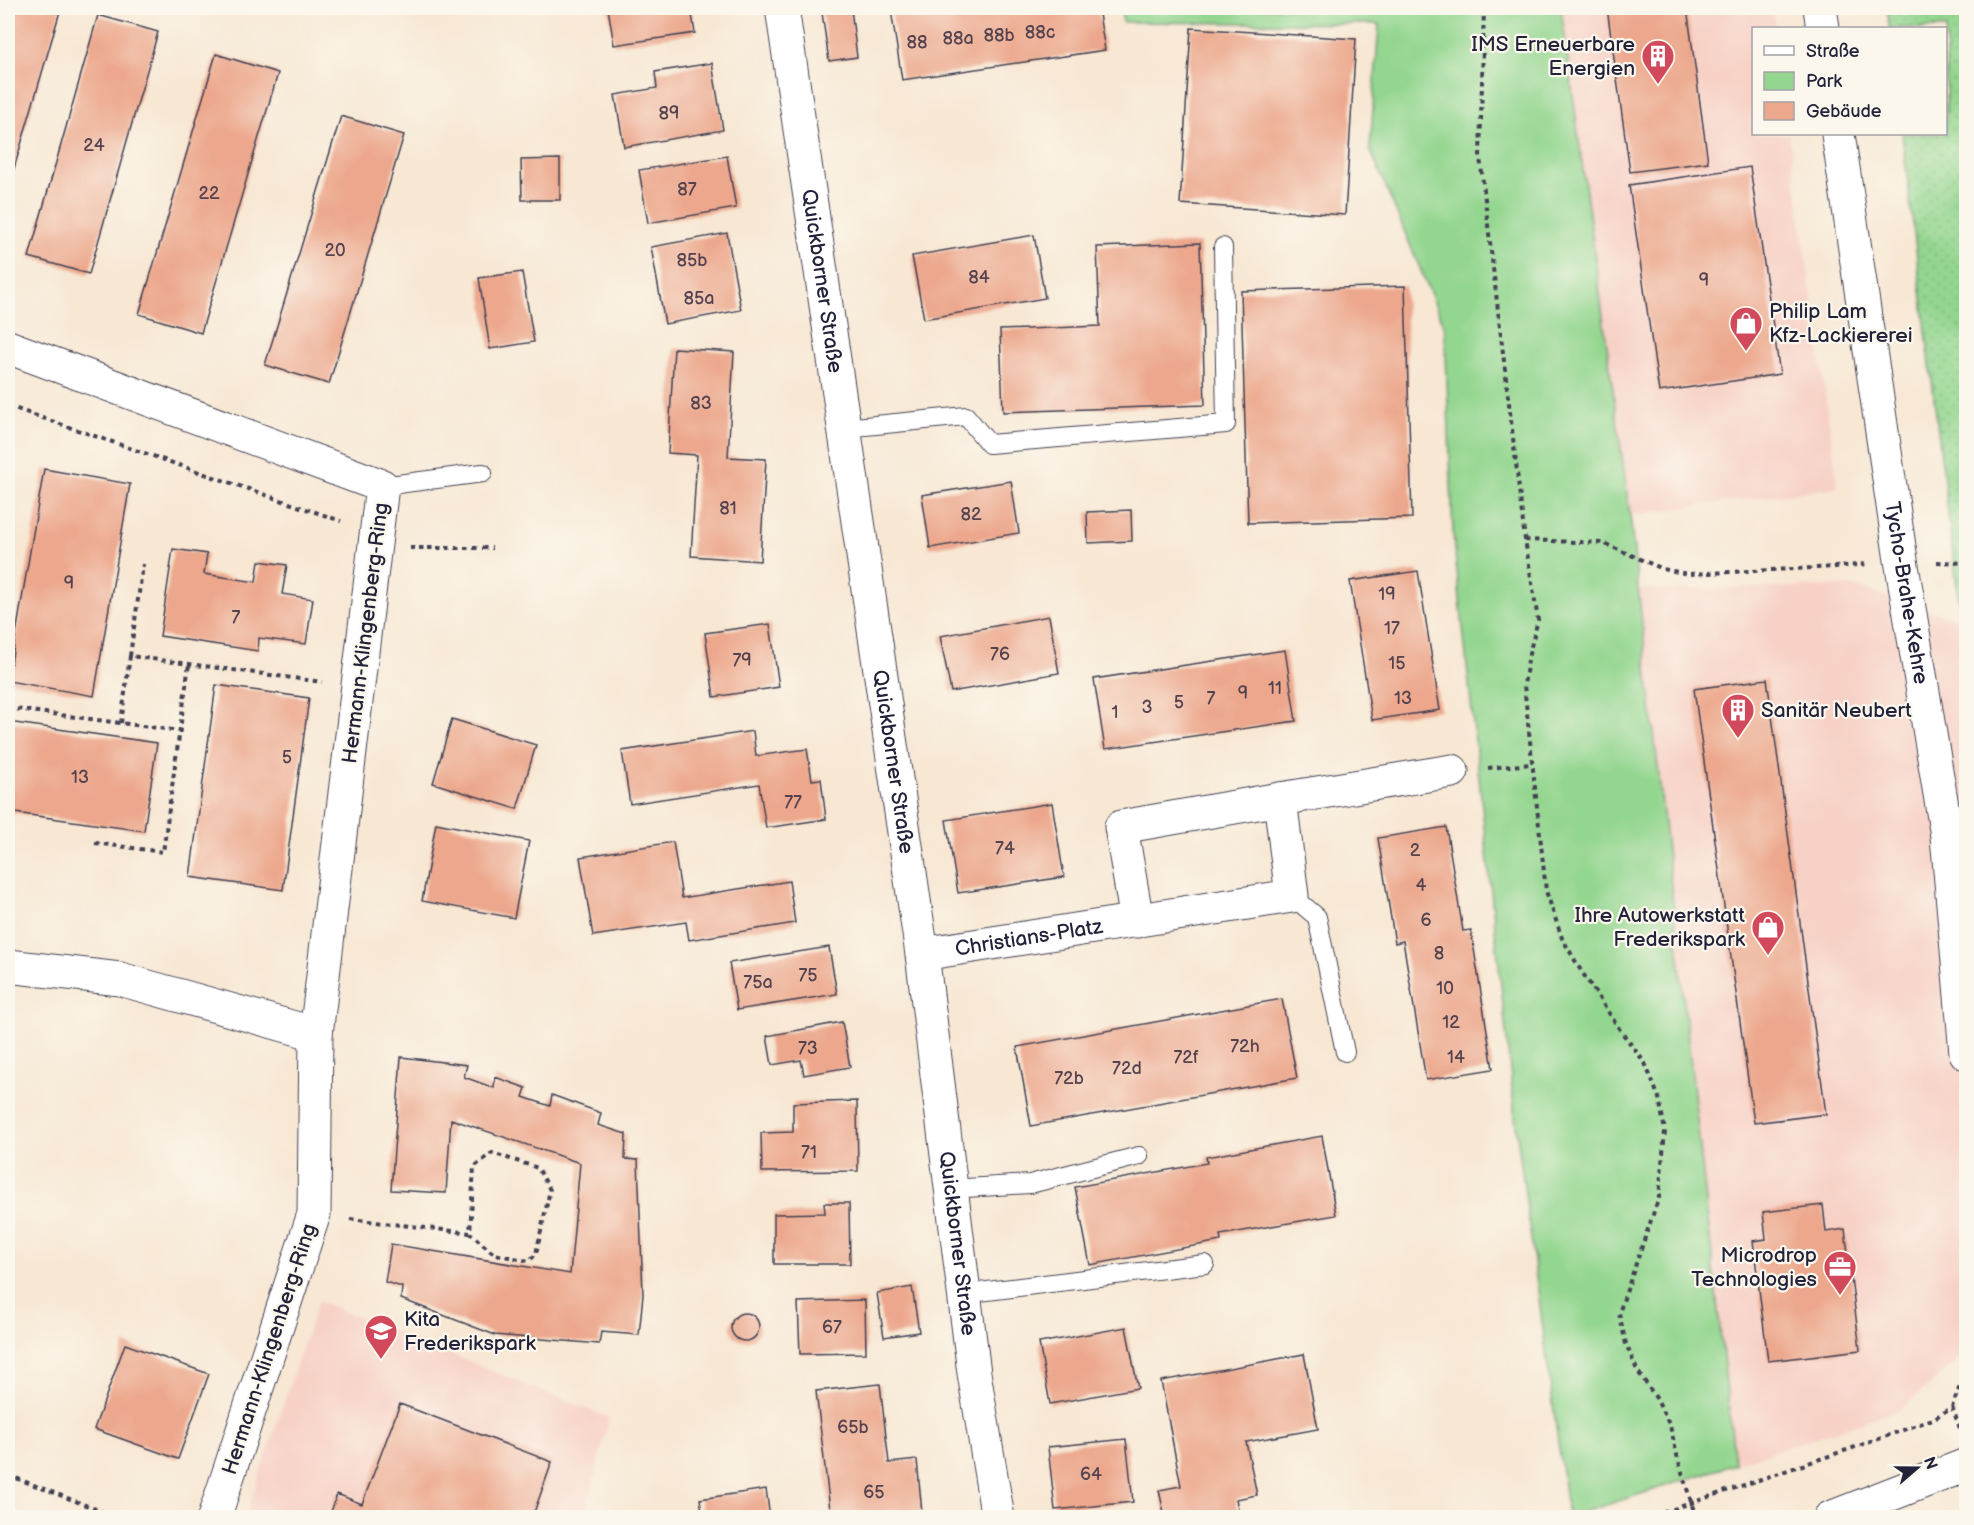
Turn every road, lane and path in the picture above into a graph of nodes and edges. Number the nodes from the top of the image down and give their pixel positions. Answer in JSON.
{"nodes":[{"id":1,"x":782,"y":8,"type":"edge"},
{"id":2,"x":1484,"y":8,"type":"edge"},
{"id":3,"x":1820,"y":8,"type":"edge"},
{"id":4,"x":1823,"y":27,"type":"edge"},
{"id":5,"x":1838,"y":135,"type":"edge"},
{"id":6,"x":1223,"y":247,"type":"dead end"},
{"id":7,"x":8,"y":347,"type":"edge"},
{"id":8,"x":8,"y":406,"type":"edge"},
{"id":9,"x":845,"y":428,"type":"junction"},
{"id":10,"x":483,"y":472,"type":"dead end"},
{"id":11,"x":382,"y":486,"type":"junction"},
{"id":12,"x":377,"y":533,"type":"junction"},
{"id":13,"x":1526,"y":540,"type":"junction"},
{"id":14,"x":492,"y":548,"type":"dead end"},
{"id":15,"x":1901,"y":560,"type":"junction"},
{"id":16,"x":1966,"y":563,"type":"edge"},
{"id":17,"x":143,"y":564,"type":"dead end"},
{"id":18,"x":130,"y":656,"type":"junction"},
{"id":19,"x":189,"y":664,"type":"junction"},
{"id":20,"x":358,"y":686,"type":"junction"},
{"id":21,"x":8,"y":708,"type":"edge"},
{"id":22,"x":121,"y":723,"type":"junction"},
{"id":23,"x":180,"y":731,"type":"junction"},
{"id":24,"x":1532,"y":764,"type":"junction"},
{"id":25,"x":1452,"y":771,"type":"joint"},
{"id":26,"x":1280,"y":799,"type":"junction"},
{"id":27,"x":95,"y":843,"type":"dead end"},
{"id":28,"x":1292,"y":896,"type":"junction"},
{"id":29,"x":1137,"y":921,"type":"junction"},
{"id":30,"x":922,"y":954,"type":"junction"},
{"id":31,"x":8,"y":966,"type":"edge"},
{"id":32,"x":316,"y":1034,"type":"junction"},
{"id":33,"x":1345,"y":1052,"type":"dead end"},
{"id":34,"x":1966,"y":1053,"type":"edge"},
{"id":35,"x":1139,"y":1156,"type":"dead end"},
{"id":36,"x":950,"y":1189,"type":"junction"},
{"id":37,"x":314,"y":1214,"type":"junction"},
{"id":38,"x":470,"y":1233,"type":"junction"},
{"id":39,"x":1205,"y":1264,"type":"dead end"},
{"id":40,"x":963,"y":1294,"type":"junction"},
{"id":41,"x":1966,"y":1383,"type":"edge"},
{"id":42,"x":1952,"y":1407,"type":"junction"},
{"id":43,"x":1965,"y":1451,"type":"edge"},
{"id":44,"x":8,"y":1475,"type":"edge"},
{"id":45,"x":1691,"y":1504,"type":"junction"},
{"id":46,"x":119,"y":1518,"type":"edge"},
{"id":47,"x":214,"y":1518,"type":"edge"},
{"id":48,"x":998,"y":1518,"type":"edge"},
{"id":49,"x":1647,"y":1518,"type":"edge"},
{"id":50,"x":1696,"y":1518,"type":"edge"},
{"id":51,"x":1830,"y":1518,"type":"edge"}],
"edges":[{"from":1,"to":9,"type":"street","name":"Quickborner Straße"},
{"from":2,"to":13,"type":"path"},
{"from":3,"to":4,"type":"street"},
{"from":5,"to":15,"type":"street","name":"Tycho-Brahe-Kehre"},
{"from":6,"to":9,"type":"lane"},
{"from":7,"to":11,"type":"street","name":"Hermann-Klingenberg-Ring"},
{"from":8,"to":12,"type":"path"},
{"from":9,"to":30,"type":"street","name":"Quickborner Straße"},
{"from":10,"to":11,"type":"lane"},
{"from":11,"to":12,"type":"street","name":"Hermann-Klingenberg-Ring"},
{"from":12,"to":14,"type":"path"},
{"from":12,"to":20,"type":"street","name":"Hermann-Klingenberg-Ring"},
{"from":13,"to":15,"type":"path"},
{"from":13,"to":24,"type":"path"},
{"from":15,"to":16,"type":"path"},
{"from":15,"to":34,"type":"street","name":"Tycho-Brahe-Kehre"},
{"from":17,"to":18,"type":"path"},
{"from":18,"to":19,"type":"path"},
{"from":18,"to":22,"type":"path"},
{"from":19,"to":20,"type":"path"},
{"from":19,"to":23,"type":"path"},
{"from":20,"to":32,"type":"street","name":"Hermann-Klingenberg-Ring"},
{"from":21,"to":22,"type":"path"},
{"from":22,"to":23,"type":"path"},
{"from":23,"to":27,"type":"path"},
{"from":24,"to":25,"type":"path"},
{"from":24,"to":45,"type":"path"},
{"from":25,"to":26,"type":"street"},
{"from":26,"to":28,"type":"street"},
{"from":26,"to":29,"type":"street"},
{"from":28,"to":29,"type":"street","name":"Christians-Platz"},
{"from":28,"to":33,"type":"lane"},
{"from":29,"to":30,"type":"street","name":"Christians-Platz"},
{"from":30,"to":36,"type":"street","name":"Quickborner Straße"},
{"from":31,"to":32,"type":"street"},
{"from":32,"to":37,"type":"street","name":"Hermann-Klingenberg-Ring"},
{"from":35,"to":36,"type":"lane"},
{"from":36,"to":40,"type":"street","name":"Quickborner Straße"},
{"from":37,"to":38,"type":"path"},
{"from":37,"to":47,"type":"street","name":"Hermann-Klingenberg-Ring"},
{"from":38,"to":38,"type":"path"},
{"from":39,"to":40,"type":"lane"},
{"from":40,"to":48,"type":"street","name":"Quickborner Straße"},
{"from":41,"to":42,"type":"path"},
{"from":42,"to":43,"type":"path"},
{"from":42,"to":45,"type":"path"},
{"from":43,"to":51,"type":"street"},
{"from":44,"to":46,"type":"path"},
{"from":45,"to":49,"type":"path"},
{"from":45,"to":50,"type":"path"}]}
